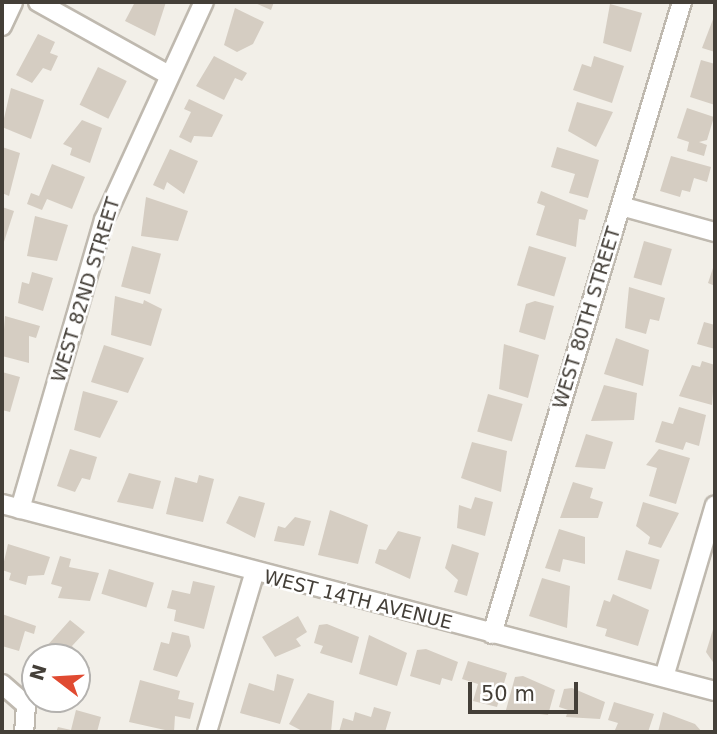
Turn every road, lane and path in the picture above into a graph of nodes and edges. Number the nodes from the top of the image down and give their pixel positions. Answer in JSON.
{"nodes":[{"id":1,"x":13,"y":2,"type":"edge"},
{"id":2,"x":38,"y":2,"type":"edge"},
{"id":3,"x":204,"y":2,"type":"edge"},
{"id":4,"x":682,"y":2,"type":"edge"},
{"id":5,"x":2,"y":26,"type":"edge"},
{"id":6,"x":167,"y":74,"type":"junction"},
{"id":7,"x":621,"y":206,"type":"junction"},
{"id":8,"x":715,"y":232,"type":"edge"},
{"id":9,"x":2,"y":504,"type":"edge"},
{"id":10,"x":715,"y":505,"type":"edge"},
{"id":11,"x":20,"y":509,"type":"junction"},
{"id":12,"x":254,"y":573,"type":"junction"},
{"id":13,"x":492,"y":634,"type":"junction"},
{"id":14,"x":664,"y":677,"type":"junction"},
{"id":15,"x":2,"y":684,"type":"edge"},
{"id":16,"x":715,"y":691,"type":"edge"},
{"id":17,"x":24,"y":732,"type":"edge"},
{"id":18,"x":206,"y":732,"type":"edge"}],
"edges":[{"from":1,"to":5,"type":"street"},
{"from":2,"to":6,"type":"street"},
{"from":3,"to":6,"type":"street","name":"WEST 82ND STREET"},
{"from":4,"to":7,"type":"street","name":"WEST 80TH STREET"},
{"from":6,"to":11,"type":"street","name":"WEST 82ND STREET"},
{"from":7,"to":8,"type":"street"},
{"from":7,"to":13,"type":"street","name":"WEST 80TH STREET"},
{"from":9,"to":11,"type":"street","name":"WEST 14TH AVENUE"},
{"from":10,"to":14,"type":"street"},
{"from":11,"to":12,"type":"street","name":"WEST 14TH AVENUE"},
{"from":12,"to":13,"type":"street","name":"WEST 14TH AVENUE"},
{"from":12,"to":18,"type":"street"},
{"from":13,"to":14,"type":"street","name":"WEST 14TH AVENUE"},
{"from":14,"to":16,"type":"street","name":"WEST 14TH AVENUE"},
{"from":15,"to":17,"type":"street"}]}
